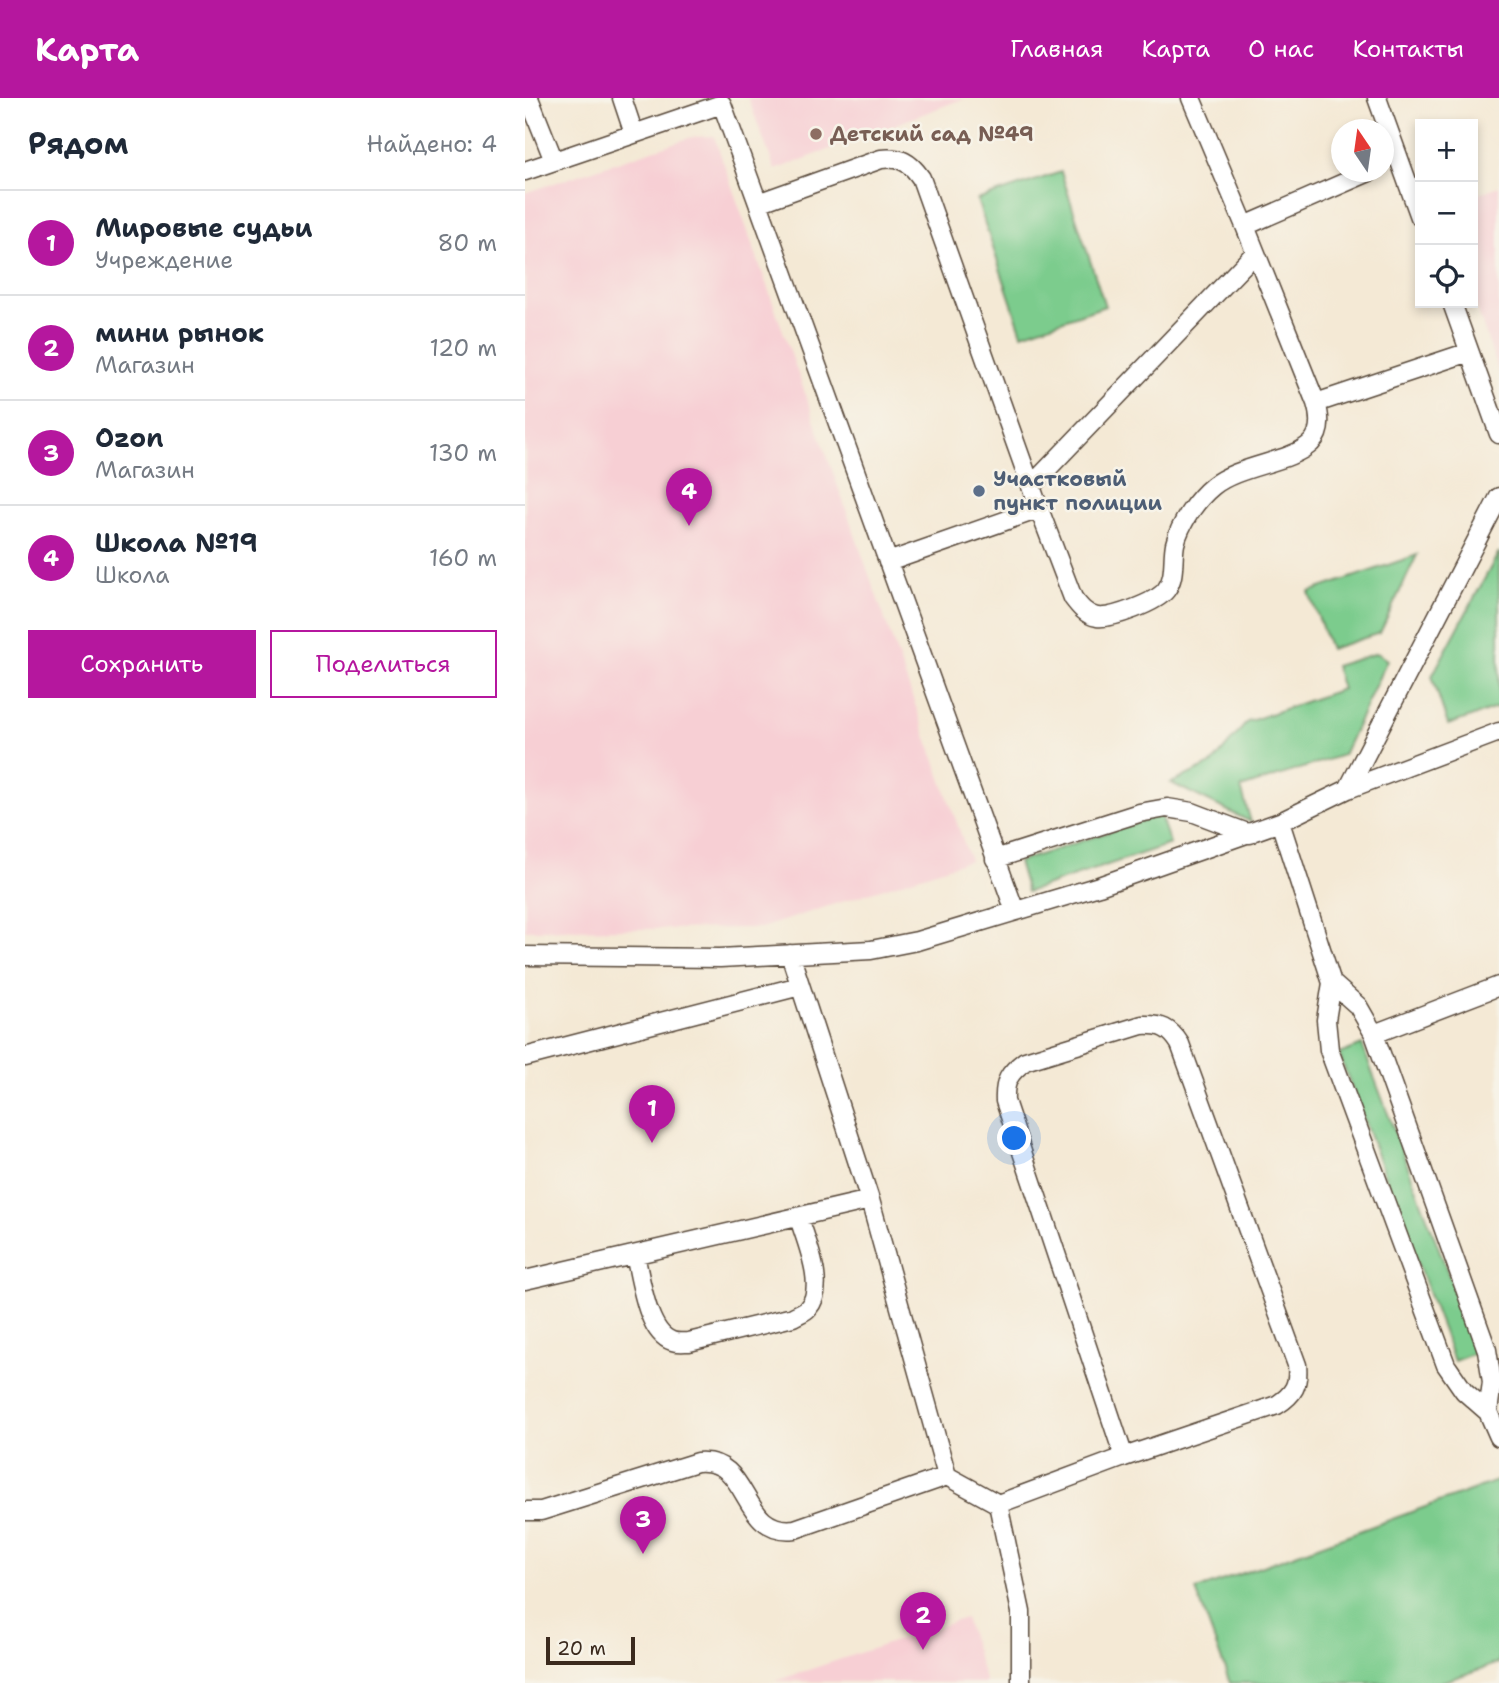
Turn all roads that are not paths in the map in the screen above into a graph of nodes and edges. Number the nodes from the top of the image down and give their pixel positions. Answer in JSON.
{"nodes":[{"id":1,"x":529,"y":98,"type":"edge"},
{"id":2,"x":622,"y":98,"type":"edge"},
{"id":3,"x":1191,"y":98,"type":"edge"},
{"id":4,"x":1377,"y":98,"type":"edge"},
{"id":5,"x":721,"y":101,"type":"edge"},
{"id":6,"x":1382,"y":119,"type":"edge"},
{"id":7,"x":634,"y":134,"type":"junction"},
{"id":8,"x":554,"y":161,"type":"junction"},
{"id":9,"x":1394,"y":168,"type":"edge"},
{"id":10,"x":525,"y":171,"type":"edge"},
{"id":11,"x":1346,"y":182,"type":"edge"},
{"id":12,"x":758,"y":203,"type":"junction"},
{"id":13,"x":1415,"y":208,"type":"edge"},
{"id":14,"x":1245,"y":226,"type":"junction"},
{"id":15,"x":1255,"y":253,"type":"junction"},
{"id":16,"x":1453,"y":308,"type":"edge"},
{"id":17,"x":1469,"y":352,"type":"junction"},
{"id":18,"x":1316,"y":403,"type":"junction"},
{"id":19,"x":1499,"y":434,"type":"edge"},
{"id":20,"x":1031,"y":486,"type":"junction"},
{"id":21,"x":1499,"y":497,"type":"edge"},
{"id":22,"x":1039,"y":509,"type":"junction"},
{"id":23,"x":888,"y":562,"type":"junction"},
{"id":24,"x":1499,"y":732,"type":"edge"},
{"id":25,"x":1348,"y":789,"type":"junction"},
{"id":26,"x":1280,"y":822,"type":"junction"},
{"id":27,"x":1250,"y":834,"type":"junction"},
{"id":28,"x":995,"y":859,"type":"junction"},
{"id":29,"x":1015,"y":911,"type":"junction"},
{"id":30,"x":790,"y":954,"type":"junction"},
{"id":31,"x":525,"y":956,"type":"edge"},
{"id":32,"x":1332,"y":983,"type":"junction"},
{"id":33,"x":800,"y":986,"type":"junction"},
{"id":34,"x":1499,"y":986,"type":"edge"},
{"id":35,"x":1374,"y":1034,"type":"junction"},
{"id":36,"x":525,"y":1057,"type":"edge"},
{"id":37,"x":870,"y":1200,"type":"junction"},
{"id":38,"x":799,"y":1217,"type":"junction"},
{"id":39,"x":635,"y":1255,"type":"junction"},
{"id":40,"x":525,"y":1280,"type":"edge"},
{"id":41,"x":1488,"y":1412,"type":"junction"},
{"id":42,"x":1499,"y":1437,"type":"edge"},
{"id":43,"x":1124,"y":1457,"type":"junction"},
{"id":44,"x":947,"y":1476,"type":"junction"},
{"id":45,"x":998,"y":1504,"type":"junction"},
{"id":46,"x":525,"y":1511,"type":"edge"},
{"id":47,"x":1021,"y":1683,"type":"edge"}],
"edges":[{"from":1,"to":8,"type":"lane"},
{"from":2,"to":7,"type":"lane"},
{"from":3,"to":14,"type":"lane"},
{"from":4,"to":6,"type":"lane"},
{"from":5,"to":7,"type":"lane"},
{"from":5,"to":12,"type":"lane"},
{"from":7,"to":8,"type":"lane"},
{"from":8,"to":10,"type":"lane"},
{"from":9,"to":13,"type":"lane"},
{"from":11,"to":14,"type":"lane"},
{"from":12,"to":20,"type":"lane"},
{"from":12,"to":23,"type":"lane"},
{"from":14,"to":15,"type":"lane"},
{"from":15,"to":18,"type":"lane"},
{"from":15,"to":20,"type":"lane"},
{"from":16,"to":17,"type":"lane"},
{"from":17,"to":18,"type":"lane"},
{"from":17,"to":19,"type":"lane"},
{"from":18,"to":22,"type":"lane"},
{"from":20,"to":22,"type":"lane"},
{"from":21,"to":25,"type":"lane"},
{"from":22,"to":23,"type":"lane"},
{"from":23,"to":28,"type":"lane"},
{"from":24,"to":25,"type":"lane"},
{"from":25,"to":26,"type":"lane"},
{"from":26,"to":27,"type":"lane"},
{"from":26,"to":32,"type":"lane"},
{"from":27,"to":28,"type":"lane"},
{"from":27,"to":29,"type":"lane"},
{"from":28,"to":29,"type":"lane"},
{"from":29,"to":30,"type":"lane"},
{"from":30,"to":31,"type":"lane"},
{"from":30,"to":33,"type":"lane"},
{"from":32,"to":35,"type":"lane"},
{"from":32,"to":41,"type":"lane"},
{"from":33,"to":36,"type":"lane"},
{"from":33,"to":37,"type":"lane"},
{"from":34,"to":35,"type":"lane"},
{"from":35,"to":41,"type":"lane"},
{"from":37,"to":38,"type":"lane"},
{"from":37,"to":44,"type":"lane"},
{"from":38,"to":39,"type":"lane"},
{"from":38,"to":39,"type":"lane"},
{"from":39,"to":40,"type":"lane"},
{"from":41,"to":42,"type":"lane"},
{"from":43,"to":43,"type":"lane"},
{"from":43,"to":45,"type":"lane"},
{"from":44,"to":45,"type":"lane"},
{"from":44,"to":46,"type":"lane"},
{"from":45,"to":47,"type":"lane"}]}
